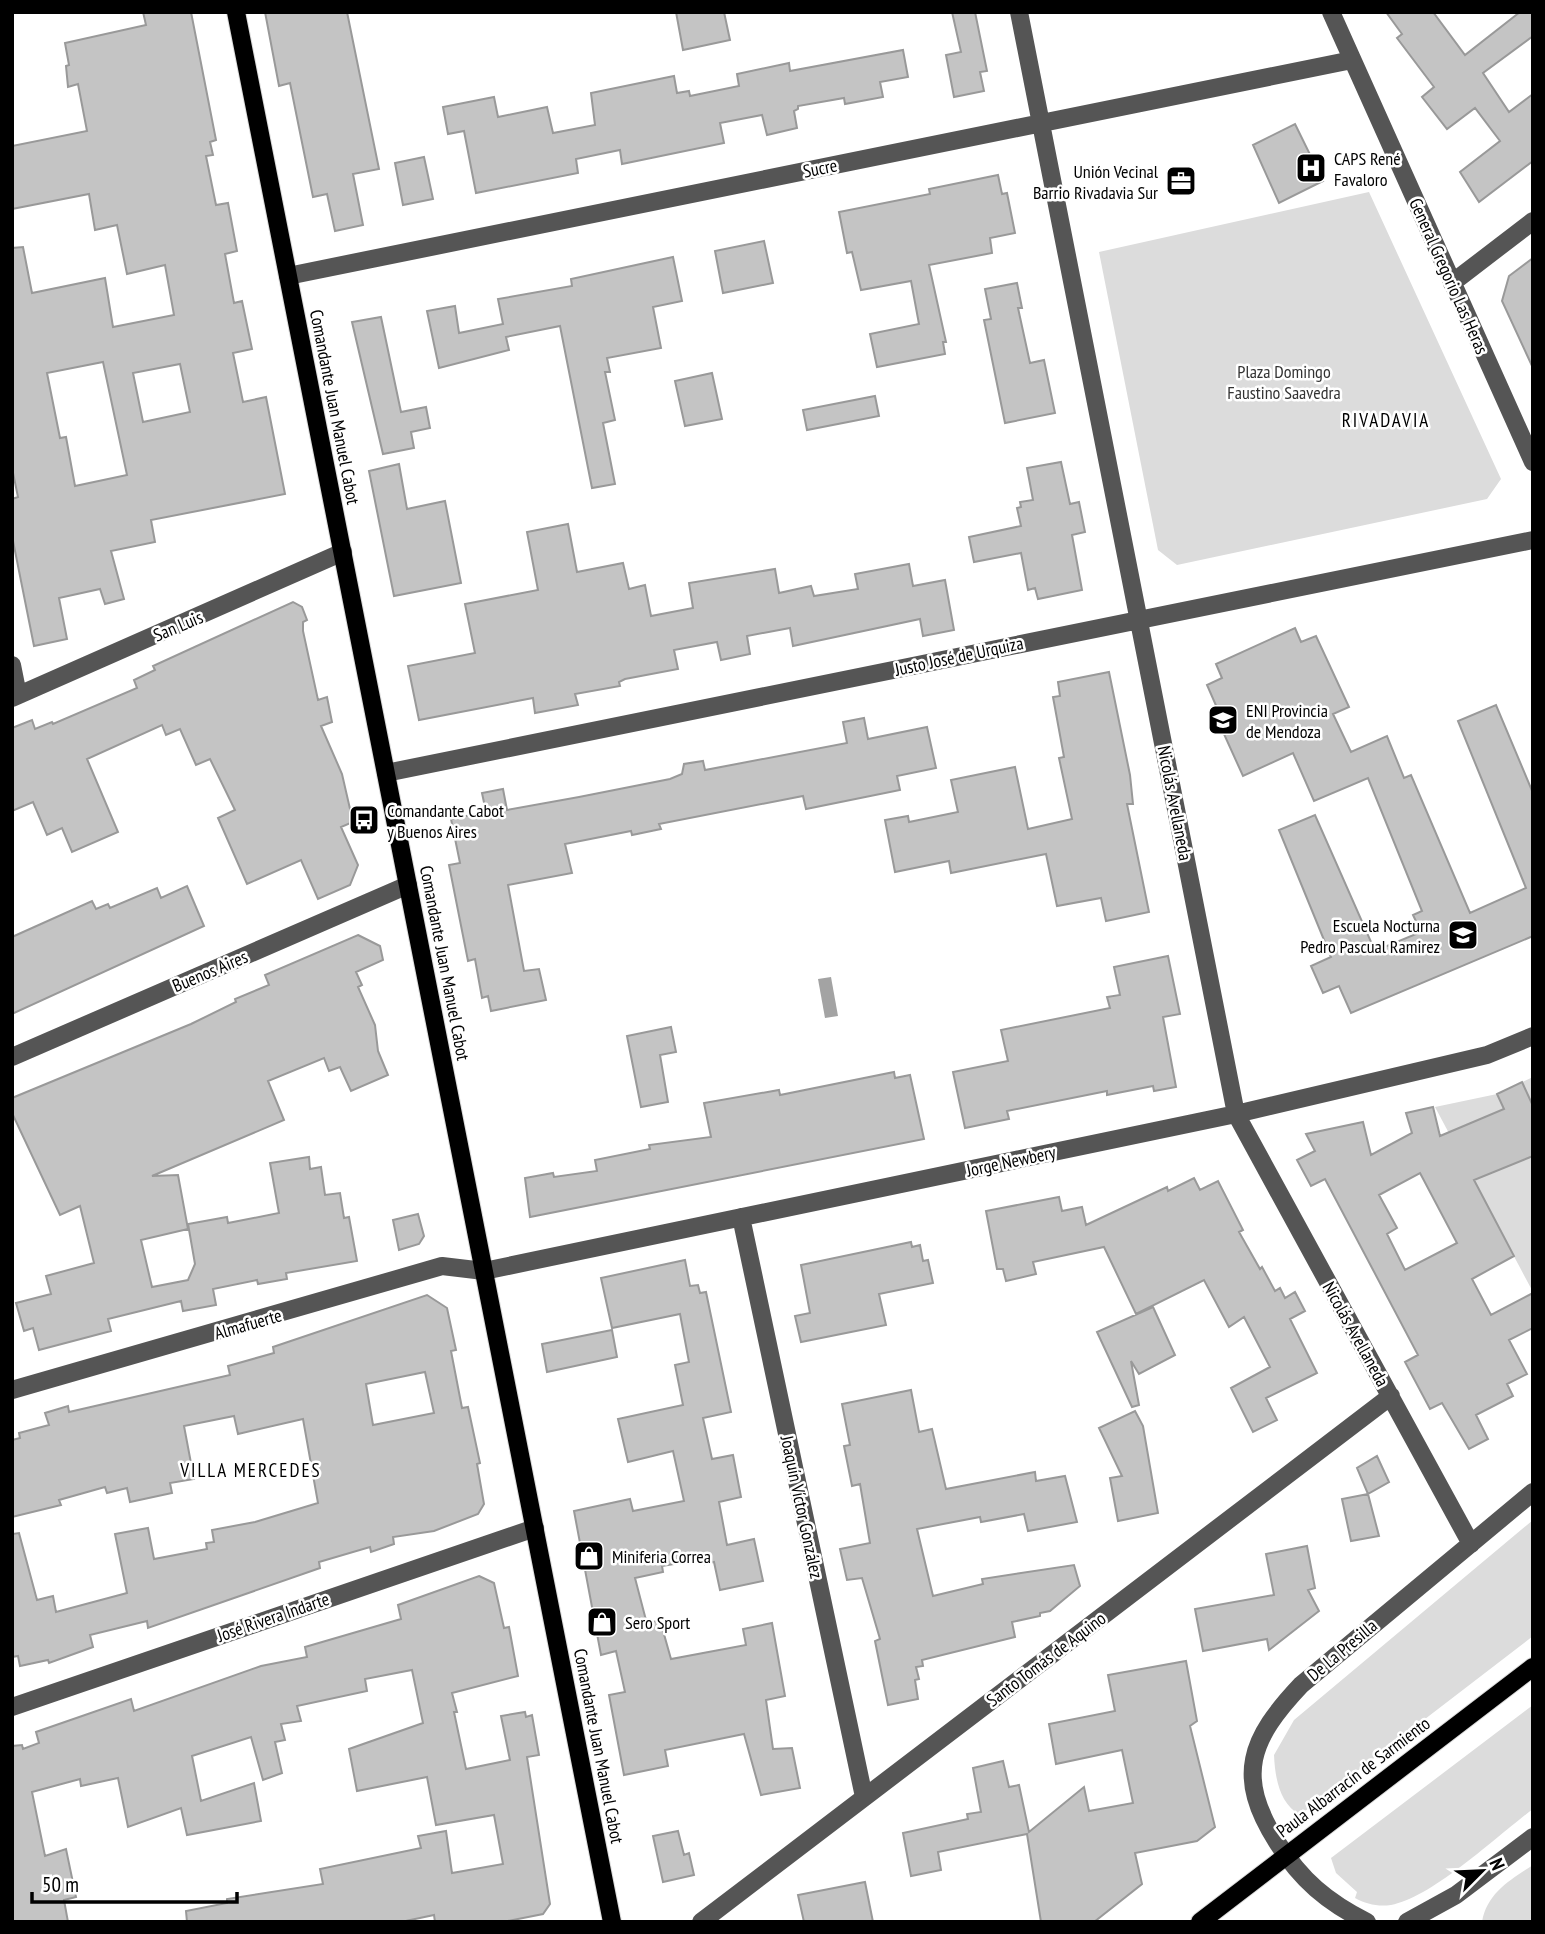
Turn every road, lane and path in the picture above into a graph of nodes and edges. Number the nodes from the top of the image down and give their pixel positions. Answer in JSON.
{"nodes":[{"id":1,"x":236,"y":12,"type":"edge"},
{"id":2,"x":1018,"y":12,"type":"edge"},
{"id":3,"x":1331,"y":12,"type":"edge"},
{"id":4,"x":1352,"y":60,"type":"junction"},
{"id":5,"x":1040,"y":123,"type":"junction"},
{"id":6,"x":1533,"y":221,"type":"edge"},
{"id":7,"x":288,"y":276,"type":"junction"},
{"id":8,"x":1452,"y":283,"type":"junction"},
{"id":9,"x":1533,"y":462,"type":"edge"},
{"id":10,"x":1533,"y":540,"type":"edge"},
{"id":11,"x":342,"y":552,"type":"junction"},
{"id":12,"x":1139,"y":620,"type":"junction"},
{"id":13,"x":12,"y":665,"type":"edge"},
{"id":14,"x":15,"y":696,"type":"edge"},
{"id":15,"x":386,"y":773,"type":"junction"},
{"id":16,"x":408,"y":885,"type":"junction"},
{"id":17,"x":1533,"y":1035,"type":"edge"},
{"id":18,"x":12,"y":1057,"type":"edge"},
{"id":19,"x":1236,"y":1114,"type":"junction"},
{"id":20,"x":741,"y":1217,"type":"junction"},
{"id":21,"x":484,"y":1271,"type":"junction"},
{"id":22,"x":12,"y":1390,"type":"edge"},
{"id":23,"x":1391,"y":1396,"type":"junction"},
{"id":24,"x":1533,"y":1492,"type":"edge"},
{"id":25,"x":535,"y":1528,"type":"junction"},
{"id":26,"x":1471,"y":1544,"type":"junction"},
{"id":27,"x":1533,"y":1667,"type":"edge"},
{"id":28,"x":12,"y":1707,"type":"edge"},
{"id":29,"x":864,"y":1797,"type":"junction"},
{"id":30,"x":1533,"y":1837,"type":"edge"},
{"id":31,"x":1286,"y":1856,"type":"junction"},
{"id":32,"x":612,"y":1922,"type":"edge"},
{"id":33,"x":701,"y":1922,"type":"edge"},
{"id":34,"x":1200,"y":1922,"type":"edge"},
{"id":35,"x":1367,"y":1922,"type":"edge"},
{"id":36,"x":1407,"y":1922,"type":"edge"}],
"edges":[{"from":1,"to":7,"type":"main road","name":"Comandante Juan Manuel Cabot"},
{"from":2,"to":5,"type":"street","name":"Nicolás Avellaneda"},
{"from":3,"to":4,"type":"street","name":"General Gregorio Las Heras"},
{"from":4,"to":5,"type":"street","name":"Sucre"},
{"from":4,"to":8,"type":"street","name":"General Gregorio Las Heras"},
{"from":5,"to":7,"type":"street","name":"Sucre"},
{"from":5,"to":12,"type":"street","name":"Nicolás Avellaneda"},
{"from":6,"to":8,"type":"street"},
{"from":7,"to":11,"type":"main road","name":"Comandante Juan Manuel Cabot"},
{"from":8,"to":9,"type":"street","name":"General Gregorio Las Heras"},
{"from":10,"to":12,"type":"street","name":"Justo José de Urquiza"},
{"from":11,"to":14,"type":"street","name":"San Luis"},
{"from":11,"to":15,"type":"main road","name":"Comandante Juan Manuel Cabot"},
{"from":12,"to":15,"type":"street","name":"Justo José de Urquiza"},
{"from":12,"to":19,"type":"street","name":"Nicolás Avellaneda"},
{"from":13,"to":14,"type":"street"},
{"from":15,"to":16,"type":"main road","name":"Comandante Juan Manuel Cabot"},
{"from":16,"to":18,"type":"street","name":"Buenos Aires"},
{"from":16,"to":21,"type":"main road","name":"Comandante Juan Manuel Cabot"},
{"from":17,"to":19,"type":"street","name":"Jorge Newbery"},
{"from":19,"to":20,"type":"street","name":"Jorge Newbery"},
{"from":19,"to":23,"type":"street","name":"Nicolás Avellaneda"},
{"from":20,"to":21,"type":"street","name":"Jorge Newbery"},
{"from":20,"to":29,"type":"street","name":"Joaquín Víctor González"},
{"from":21,"to":22,"type":"street","name":"Almafuerte"},
{"from":21,"to":25,"type":"main road","name":"Comandante Juan Manuel Cabot"},
{"from":23,"to":26,"type":"street","name":"Nicolás Avellaneda"},
{"from":23,"to":29,"type":"street","name":"Santo Tomás de Aquino"},
{"from":24,"to":26,"type":"street","name":"De La Presilla"},
{"from":25,"to":28,"type":"street","name":"José Rivera Indarte"},
{"from":25,"to":32,"type":"main road","name":"Comandante Juan Manuel Cabot"},
{"from":26,"to":31,"type":"street","name":"De La Presilla"},
{"from":27,"to":31,"type":"main road","name":"Paula Albarracín de Sarmiento"},
{"from":29,"to":33,"type":"street","name":"Santo Tomás de Aquino"},
{"from":30,"to":36,"type":"street"},
{"from":31,"to":34,"type":"main road","name":"Paula Albarracín de Sarmiento"},
{"from":31,"to":35,"type":"street","name":"De La Presilla"}]}
